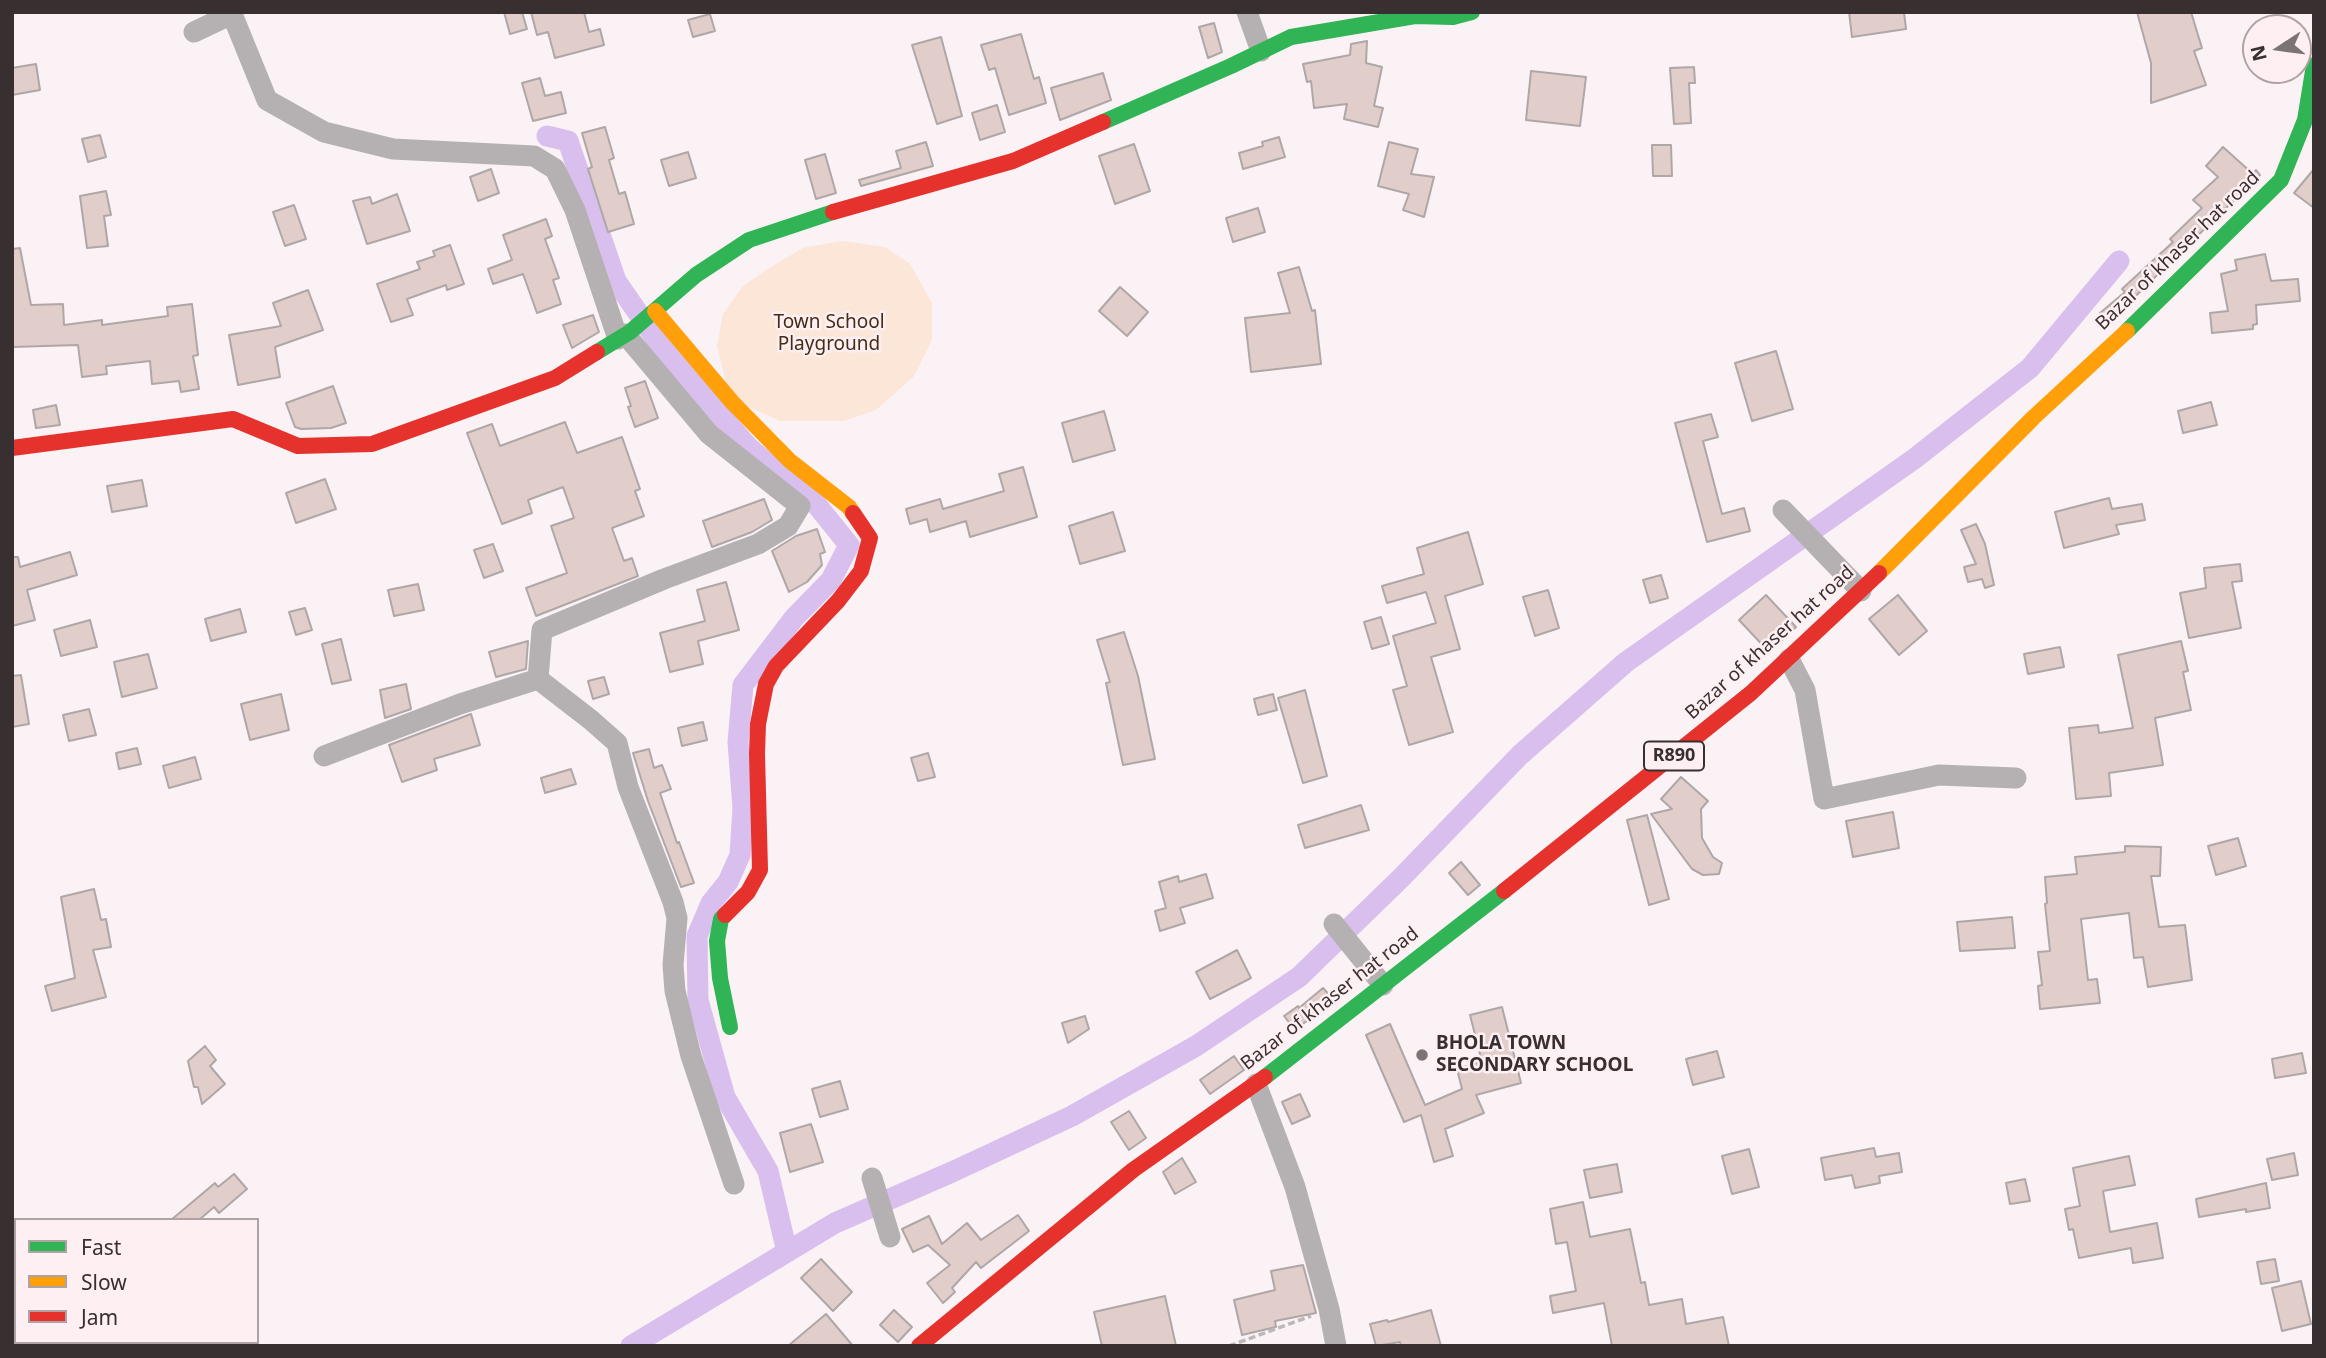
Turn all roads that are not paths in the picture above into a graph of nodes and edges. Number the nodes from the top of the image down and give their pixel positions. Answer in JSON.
{"nodes":[{"id":1,"x":1247,"y":12,"type":"edge"},
{"id":2,"x":1472,"y":12,"type":"edge"},
{"id":3,"x":233,"y":13,"type":"edge"},
{"id":4,"x":194,"y":32,"type":"dead end"},
{"id":5,"x":1261,"y":51,"type":"junction"},
{"id":6,"x":2314,"y":65,"type":"edge"},
{"id":7,"x":657,"y":309,"type":"junction"},
{"id":8,"x":624,"y":335,"type":"junction"},
{"id":9,"x":12,"y":448,"type":"edge"},
{"id":10,"x":1783,"y":510,"type":"dead end"},
{"id":11,"x":1861,"y":591,"type":"junction"},
{"id":12,"x":1789,"y":659,"type":"junction"},
{"id":13,"x":538,"y":679,"type":"junction"},
{"id":14,"x":324,"y":756,"type":"dead end"},
{"id":15,"x":2017,"y":778,"type":"dead end"},
{"id":16,"x":1334,"y":924,"type":"dead end"},
{"id":17,"x":1383,"y":985,"type":"junction"},
{"id":18,"x":730,"y":1027,"type":"dead end"},
{"id":19,"x":1256,"y":1084,"type":"junction"},
{"id":20,"x":872,"y":1178,"type":"dead end"},
{"id":21,"x":734,"y":1184,"type":"dead end"},
{"id":22,"x":890,"y":1237,"type":"dead end"},
{"id":23,"x":919,"y":1346,"type":"edge"},
{"id":24,"x":1336,"y":1346,"type":"edge"}],
"edges":[{"from":1,"to":5,"type":"street"},
{"from":2,"to":5,"type":"street"},
{"from":3,"to":4,"type":"street"},
{"from":3,"to":8,"type":"street"},
{"from":5,"to":7,"type":"street"},
{"from":6,"to":11,"type":"street","name":"Bazar of khaser hat road","number":"R890"},
{"from":7,"to":8,"type":"street"},
{"from":7,"to":18,"type":"street"},
{"from":8,"to":9,"type":"street"},
{"from":8,"to":13,"type":"street"},
{"from":10,"to":11,"type":"street"},
{"from":11,"to":12,"type":"street","name":"Bazar of khaser hat road","number":"R890"},
{"from":12,"to":15,"type":"street"},
{"from":12,"to":17,"type":"street","name":"Bazar of khaser hat road","number":"R890"},
{"from":13,"to":14,"type":"street"},
{"from":13,"to":21,"type":"street"},
{"from":16,"to":17,"type":"street"},
{"from":17,"to":19,"type":"street","name":"Bazar of khaser hat road","number":"R890"},
{"from":19,"to":23,"type":"street","name":"Bazar of khaser hat road","number":"R890"},
{"from":19,"to":24,"type":"street"},
{"from":20,"to":22,"type":"street"}]}
